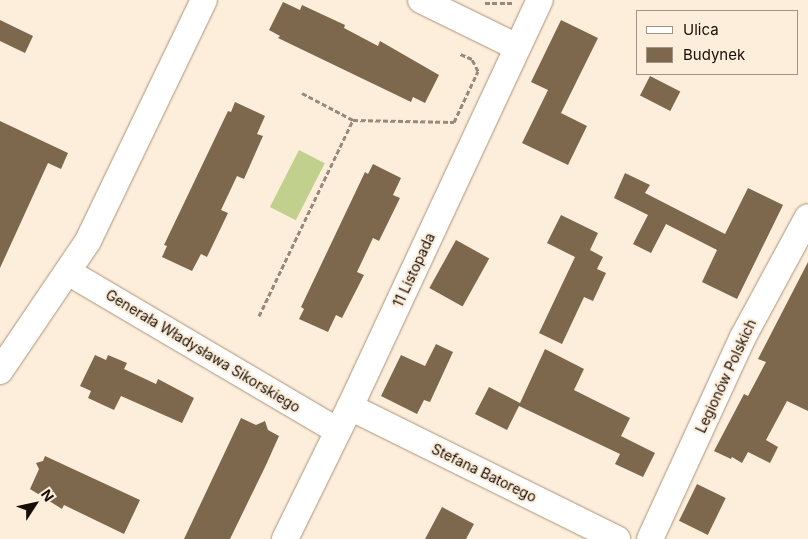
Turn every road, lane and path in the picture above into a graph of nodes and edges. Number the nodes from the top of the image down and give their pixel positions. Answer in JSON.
{"nodes":[{"id":1,"x":204,"y":0,"type":"edge"},
{"id":2,"x":421,"y":0,"type":"edge"},
{"id":3,"x":517,"y":0,"type":"edge"},
{"id":4,"x":540,"y":0,"type":"edge"},
{"id":5,"x":484,"y":3,"type":"dead end"},
{"id":6,"x":517,"y":47,"type":"junction"},
{"id":7,"x":460,"y":54,"type":"dead end"},
{"id":8,"x":302,"y":93,"type":"dead end"},
{"id":9,"x":353,"y":120,"type":"junction"},
{"id":10,"x":808,"y":217,"type":"edge"},
{"id":11,"x":68,"y":272,"type":"junction"},
{"id":12,"x":259,"y":316,"type":"dead end"},
{"id":13,"x":0,"y":371,"type":"edge"},
{"id":14,"x":350,"y":407,"type":"junction"},
{"id":15,"x":338,"y":431,"type":"junction"},
{"id":16,"x":285,"y":539,"type":"edge"},
{"id":17,"x":617,"y":539,"type":"edge"},
{"id":18,"x":650,"y":539,"type":"edge"}],
"edges":[{"from":1,"to":11,"type":"street"},
{"from":2,"to":6,"type":"street"},
{"from":3,"to":5,"type":"path"},
{"from":4,"to":6,"type":"street","name":"11 Listopada"},
{"from":6,"to":14,"type":"street","name":"11 Listopada"},
{"from":7,"to":9,"type":"path"},
{"from":8,"to":9,"type":"path"},
{"from":9,"to":12,"type":"path"},
{"from":10,"to":18,"type":"street","name":"Legionów Polskich"},
{"from":11,"to":13,"type":"street"},
{"from":11,"to":15,"type":"street","name":"Generała Władysława Sikorskiego"},
{"from":14,"to":15,"type":"street","name":"11 Listopada"},
{"from":14,"to":17,"type":"street","name":"Stefana Batorego"},
{"from":15,"to":16,"type":"street","name":"11 Listopada"}]}
